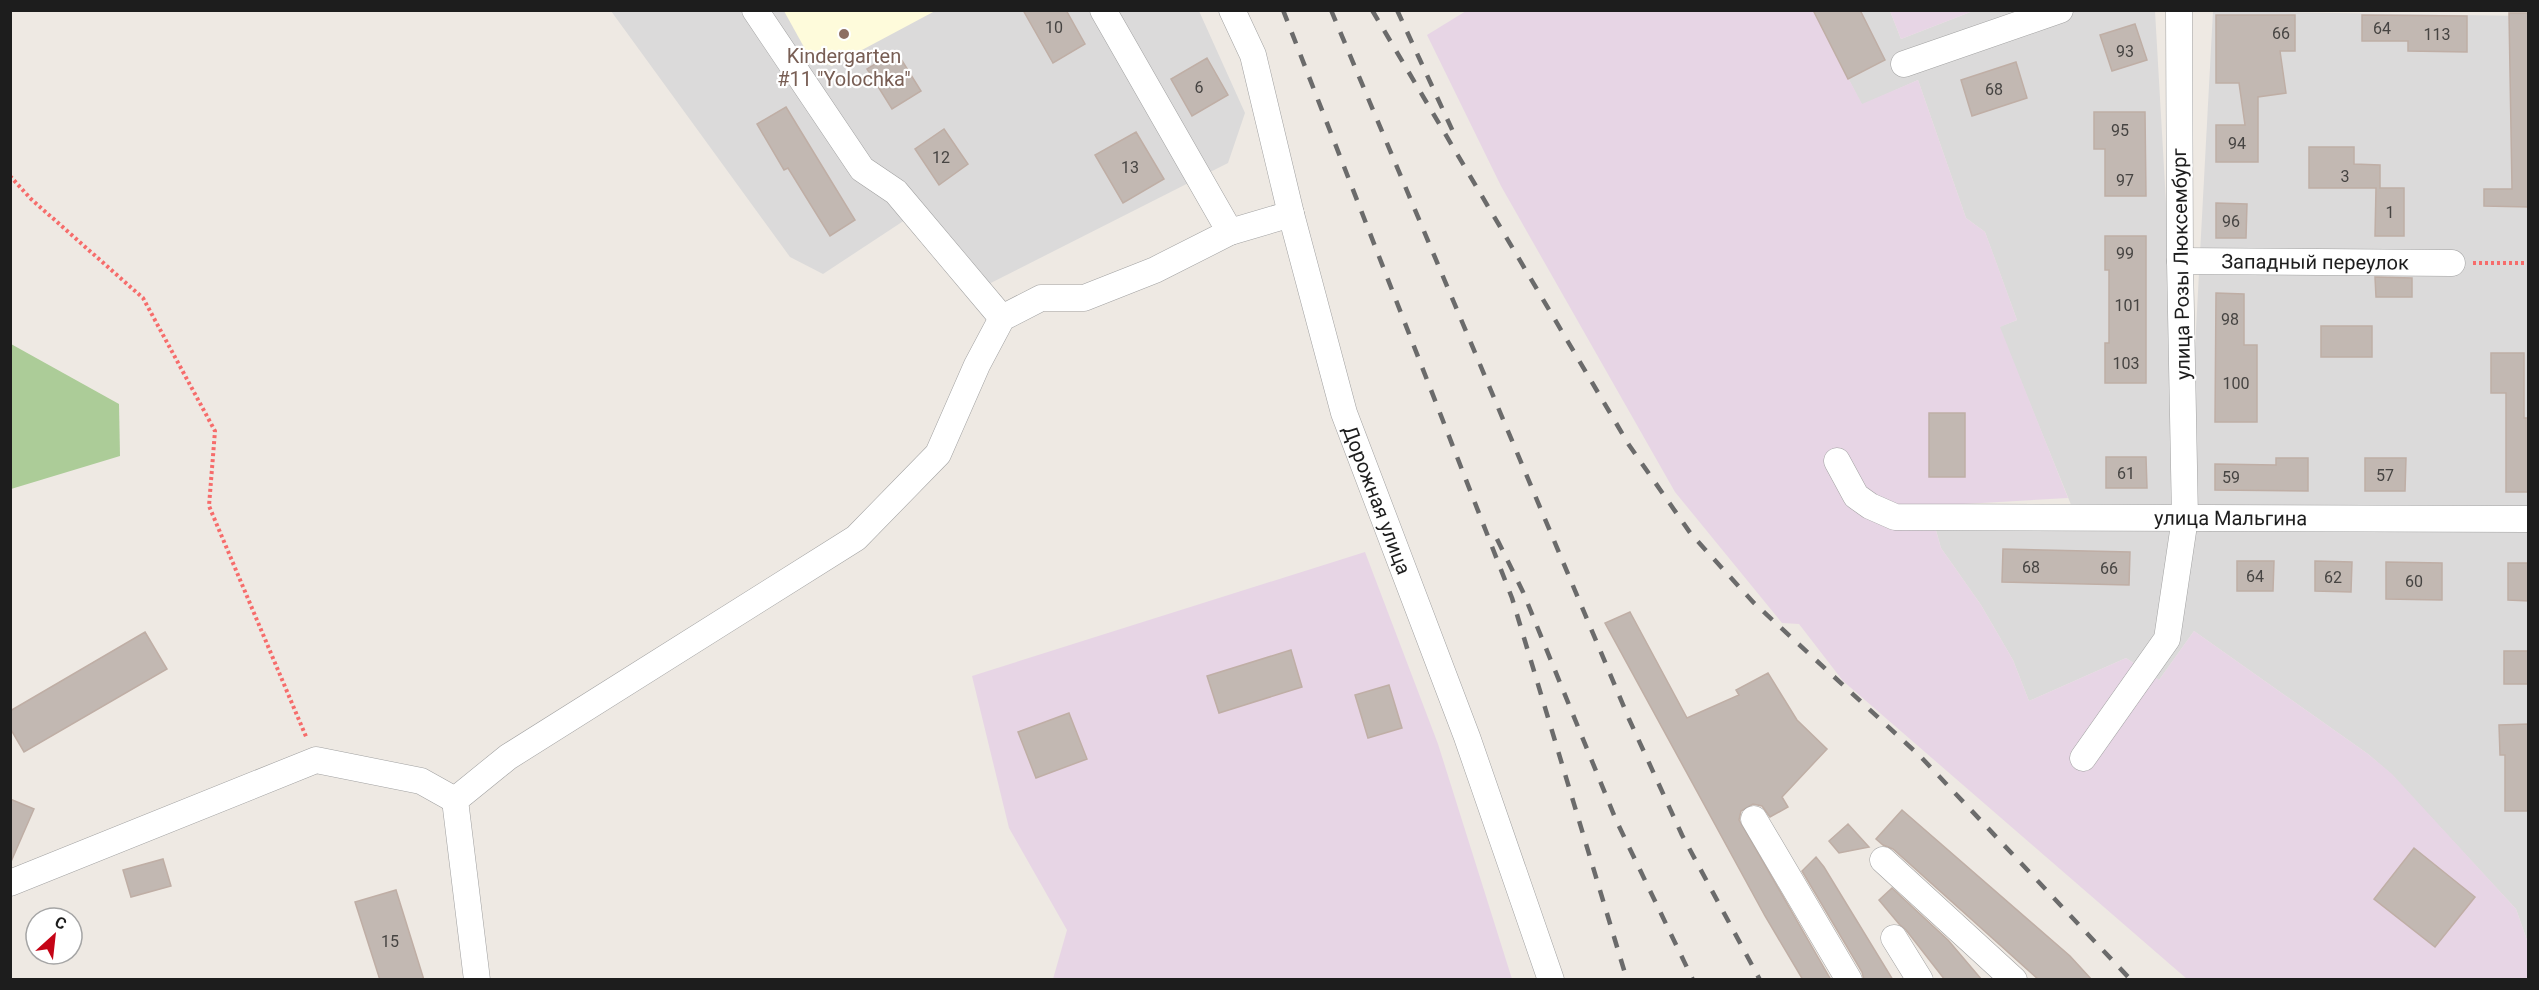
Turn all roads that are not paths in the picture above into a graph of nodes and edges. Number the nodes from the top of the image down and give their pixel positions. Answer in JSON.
{"nodes":[{"id":1,"x":755,"y":10,"type":"edge"},
{"id":2,"x":1103,"y":10,"type":"edge"},
{"id":3,"x":1232,"y":10,"type":"edge"},
{"id":4,"x":2060,"y":10,"type":"edge"},
{"id":5,"x":2179,"y":10,"type":"edge"},
{"id":6,"x":1904,"y":64,"type":"dead end"},
{"id":7,"x":1291,"y":214,"type":"junction"},
{"id":8,"x":1230,"y":232,"type":"junction"},
{"id":9,"x":2180,"y":261,"type":"junction"},
{"id":10,"x":2452,"y":263,"type":"road end"},
{"id":11,"x":1002,"y":318,"type":"junction"},
{"id":12,"x":1837,"y":461,"type":"dead end"},
{"id":13,"x":2185,"y":518,"type":"junction"},
{"id":14,"x":2529,"y":519,"type":"edge"},
{"id":15,"x":2083,"y":758,"type":"dead end"},
{"id":16,"x":455,"y":800,"type":"junction"},
{"id":17,"x":1754,"y":819,"type":"dead end"},
{"id":18,"x":1883,"y":860,"type":"dead end"},
{"id":19,"x":10,"y":883,"type":"edge"},
{"id":20,"x":1894,"y":938,"type":"dead end"},
{"id":21,"x":477,"y":980,"type":"edge"},
{"id":22,"x":1551,"y":980,"type":"edge"},
{"id":23,"x":1849,"y":980,"type":"edge"},
{"id":24,"x":1920,"y":980,"type":"edge"},
{"id":25,"x":2014,"y":980,"type":"edge"}],
"edges":[{"from":1,"to":11,"type":"street"},
{"from":2,"to":8,"type":"street"},
{"from":3,"to":7,"type":"street","name":"Дорожная улица"},
{"from":4,"to":6,"type":"street"},
{"from":5,"to":9,"type":"street","name":"улица Розы Люксембург"},
{"from":7,"to":8,"type":"street"},
{"from":7,"to":22,"type":"street","name":"Дорожная улица"},
{"from":8,"to":11,"type":"street"},
{"from":9,"to":10,"type":"street","name":"Западный переулок"},
{"from":9,"to":13,"type":"street","name":"улица Розы Люксембург"},
{"from":11,"to":16,"type":"street"},
{"from":12,"to":13,"type":"street","name":"улица Мальгина"},
{"from":13,"to":14,"type":"street","name":"улица Мальгина"},
{"from":13,"to":15,"type":"street","name":"улица Розы Люксембург"},
{"from":16,"to":19,"type":"street"},
{"from":16,"to":21,"type":"street"},
{"from":17,"to":23,"type":"street"},
{"from":18,"to":25,"type":"street"},
{"from":20,"to":24,"type":"street"}]}
